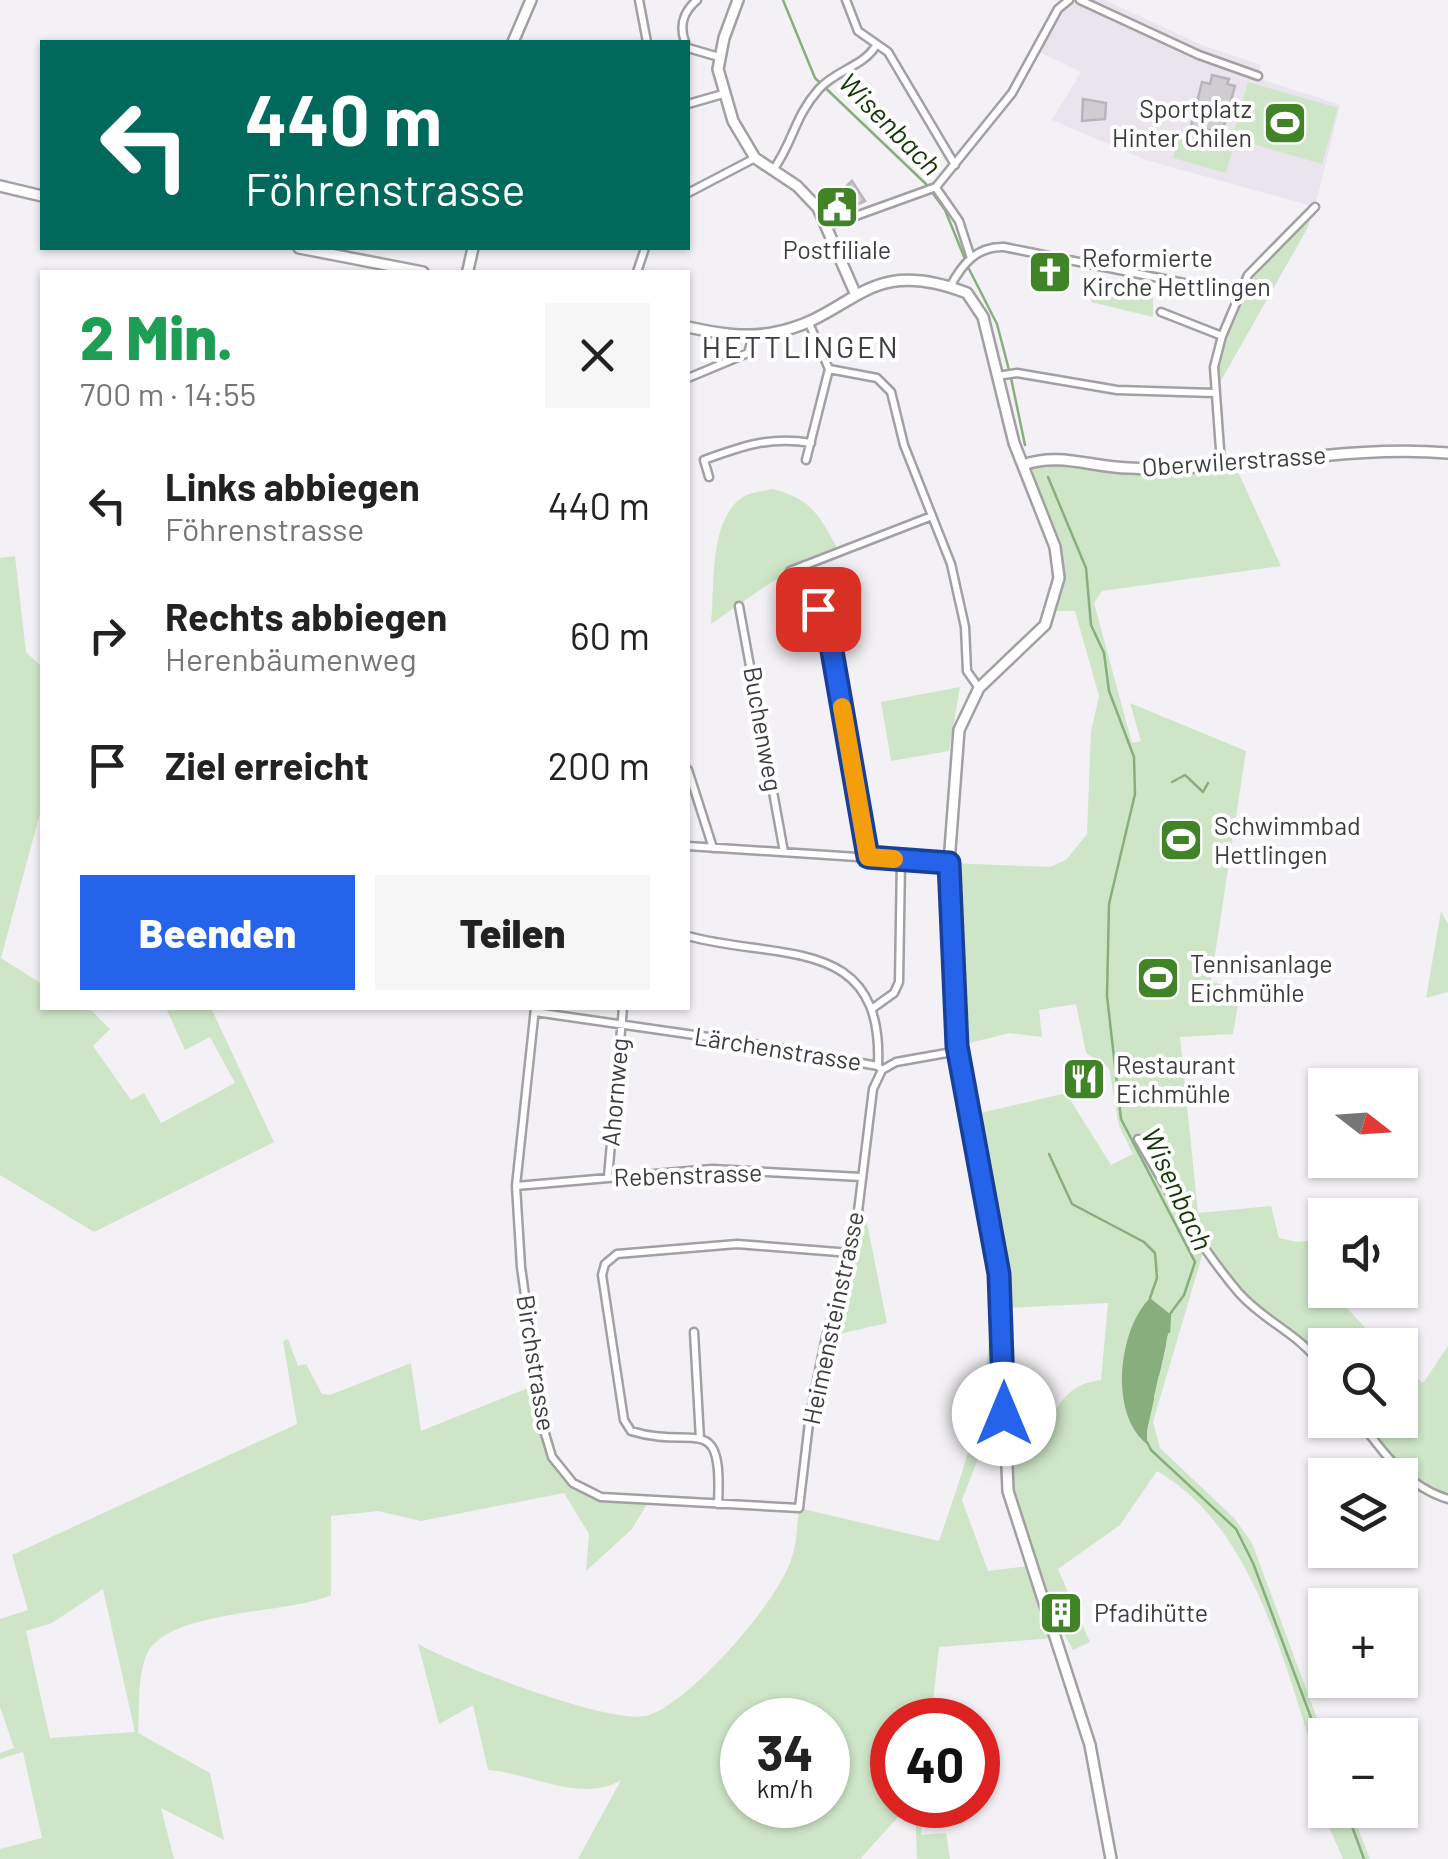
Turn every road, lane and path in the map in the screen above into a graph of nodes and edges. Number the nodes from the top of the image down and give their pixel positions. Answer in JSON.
{"nodes":[{"id":1,"x":531,"y":0,"type":"edge"},
{"id":2,"x":639,"y":0,"type":"edge"},
{"id":3,"x":697,"y":0,"type":"edge"},
{"id":4,"x":846,"y":0,"type":"edge"},
{"id":5,"x":1069,"y":0,"type":"edge"},
{"id":6,"x":1080,"y":0,"type":"edge"},
{"id":7,"x":736,"y":1,"type":"edge"},
{"id":8,"x":514,"y":40,"type":"edge"},
{"id":9,"x":647,"y":40,"type":"edge"},
{"id":10,"x":684,"y":40,"type":"edge"},
{"id":11,"x":690,"y":46,"type":"edge"},
{"id":12,"x":876,"y":47,"type":"junction"},
{"id":13,"x":719,"y":57,"type":"junction"},
{"id":14,"x":1258,"y":76,"type":"dead end"},
{"id":15,"x":723,"y":94,"type":"junction"},
{"id":16,"x":690,"y":103,"type":"edge"},
{"id":17,"x":755,"y":158,"type":"junction"},
{"id":18,"x":955,"y":165,"type":"junction"},
{"id":19,"x":773,"y":170,"type":"junction"},
{"id":20,"x":0,"y":186,"type":"edge"},
{"id":21,"x":932,"y":189,"type":"junction"},
{"id":22,"x":690,"y":192,"type":"edge"},
{"id":23,"x":40,"y":196,"type":"edge"},
{"id":24,"x":1315,"y":207,"type":"dead end"},
{"id":25,"x":828,"y":226,"type":"junction"},
{"id":26,"x":309,"y":250,"type":"edge"},
{"id":27,"x":968,"y":261,"type":"junction"},
{"id":28,"x":413,"y":270,"type":"edge"},
{"id":29,"x":950,"y":287,"type":"junction"},
{"id":30,"x":855,"y":293,"type":"junction"},
{"id":31,"x":1239,"y":294,"type":"junction"},
{"id":32,"x":1161,"y":312,"type":"dead end"},
{"id":33,"x":808,"y":320,"type":"junction"},
{"id":34,"x":690,"y":327,"type":"edge"},
{"id":35,"x":753,"y":334,"type":"junction"},
{"id":36,"x":1222,"y":336,"type":"junction"},
{"id":37,"x":829,"y":369,"type":"junction"},
{"id":38,"x":1000,"y":375,"type":"junction"},
{"id":39,"x":690,"y":377,"type":"edge"},
{"id":40,"x":1214,"y":393,"type":"junction"},
{"id":41,"x":811,"y":444,"type":"junction"},
{"id":42,"x":1448,"y":454,"type":"edge"},
{"id":43,"x":806,"y":460,"type":"dead end"},
{"id":44,"x":1221,"y":464,"type":"junction"},
{"id":45,"x":1023,"y":466,"type":"junction"},
{"id":46,"x":709,"y":477,"type":"dead end"},
{"id":47,"x":932,"y":516,"type":"junction"},
{"id":48,"x":805,"y":565,"type":"junction"},
{"id":49,"x":790,"y":571,"type":"dead end"},
{"id":50,"x":739,"y":606,"type":"dead end"},
{"id":51,"x":979,"y":688,"type":"junction"},
{"id":52,"x":690,"y":776,"type":"edge"},
{"id":53,"x":690,"y":846,"type":"edge"},
{"id":54,"x":713,"y":848,"type":"junction"},
{"id":55,"x":784,"y":852,"type":"junction"},
{"id":56,"x":868,"y":857,"type":"junction"},
{"id":57,"x":901,"y":860,"type":"junction"},
{"id":58,"x":949,"y":863,"type":"junction"},
{"id":59,"x":690,"y":936,"type":"edge"},
{"id":60,"x":873,"y":1008,"type":"junction"},
{"id":61,"x":535,"y":1010,"type":"edge"},
{"id":62,"x":623,"y":1010,"type":"edge"},
{"id":63,"x":621,"y":1024,"type":"junction"},
{"id":64,"x":958,"y":1051,"type":"junction"},
{"id":65,"x":880,"y":1068,"type":"junction"},
{"id":66,"x":1138,"y":1139,"type":"dead end"},
{"id":67,"x":608,"y":1177,"type":"junction"},
{"id":68,"x":861,"y":1177,"type":"junction"},
{"id":69,"x":516,"y":1186,"type":"junction"},
{"id":70,"x":851,"y":1253,"type":"junction"},
{"id":71,"x":694,"y":1332,"type":"dead end"},
{"id":72,"x":1308,"y":1350,"type":"edge"},
{"id":73,"x":1373,"y":1438,"type":"edge"},
{"id":74,"x":700,"y":1439,"type":"junction"},
{"id":75,"x":1448,"y":1499,"type":"edge"},
{"id":76,"x":718,"y":1504,"type":"junction"},
{"id":77,"x":799,"y":1508,"type":"joint"},
{"id":78,"x":1111,"y":1859,"type":"edge"}],
"edges":[{"from":1,"to":8,"type":"street"},
{"from":2,"to":9,"type":"street"},
{"from":3,"to":10,"type":"street"},
{"from":4,"to":12,"type":"street"},
{"from":5,"to":18,"type":"street"},
{"from":6,"to":14,"type":"street"},
{"from":7,"to":13,"type":"street"},
{"from":11,"to":13,"type":"street"},
{"from":12,"to":18,"type":"street"},
{"from":12,"to":19,"type":"street"},
{"from":13,"to":15,"type":"street"},
{"from":15,"to":16,"type":"street"},
{"from":15,"to":17,"type":"street"},
{"from":17,"to":19,"type":"street"},
{"from":17,"to":22,"type":"street"},
{"from":18,"to":21,"type":"street"},
{"from":19,"to":25,"type":"street"},
{"from":20,"to":23,"type":"street"},
{"from":21,"to":25,"type":"street"},
{"from":21,"to":27,"type":"street"},
{"from":24,"to":31,"type":"street"},
{"from":25,"to":30,"type":"street"},
{"from":26,"to":28,"type":"street"},
{"from":27,"to":29,"type":"street"},
{"from":27,"to":31,"type":"street"},
{"from":29,"to":30,"type":"street"},
{"from":29,"to":38,"type":"street"},
{"from":30,"to":33,"type":"street"},
{"from":31,"to":36,"type":"street"},
{"from":32,"to":36,"type":"street"},
{"from":33,"to":35,"type":"street"},
{"from":33,"to":37,"type":"street"},
{"from":34,"to":35,"type":"street"},
{"from":35,"to":39,"type":"street"},
{"from":36,"to":40,"type":"street"},
{"from":37,"to":41,"type":"street"},
{"from":37,"to":47,"type":"street"},
{"from":38,"to":40,"type":"street"},
{"from":38,"to":45,"type":"street"},
{"from":40,"to":44,"type":"street"},
{"from":41,"to":43,"type":"street"},
{"from":41,"to":46,"type":"street"},
{"from":42,"to":44,"type":"street","name":"Oberwilerstrasse"},
{"from":44,"to":45,"type":"street","name":"Oberwilerstrasse"},
{"from":45,"to":51,"type":"street"},
{"from":47,"to":48,"type":"street"},
{"from":47,"to":51,"type":"street"},
{"from":48,"to":49,"type":"street"},
{"from":48,"to":56,"type":"street"},
{"from":50,"to":55,"type":"street","name":"Buchenweg"},
{"from":51,"to":58,"type":"street"},
{"from":52,"to":54,"type":"street"},
{"from":53,"to":54,"type":"street"},
{"from":54,"to":55,"type":"street"},
{"from":55,"to":56,"type":"street"},
{"from":56,"to":57,"type":"street"},
{"from":57,"to":58,"type":"street"},
{"from":57,"to":60,"type":"street"},
{"from":58,"to":64,"type":"street"},
{"from":59,"to":60,"type":"street"},
{"from":60,"to":65,"type":"street","name":"Heimensteinstrasse"},
{"from":61,"to":63,"type":"street","name":"Lärchenstrasse"},
{"from":61,"to":69,"type":"street","name":"Birchstrasse"},
{"from":62,"to":63,"type":"street","name":"Ahornweg"},
{"from":63,"to":65,"type":"street","name":"Lärchenstrasse"},
{"from":63,"to":67,"type":"street","name":"Ahornweg"},
{"from":64,"to":65,"type":"street","name":"Lärchenstrasse"},
{"from":64,"to":78,"type":"street"},
{"from":65,"to":68,"type":"street","name":"Heimensteinstrasse"},
{"from":66,"to":72,"type":"street"},
{"from":67,"to":68,"type":"street","name":"Rebenstrasse"},
{"from":67,"to":69,"type":"street","name":"Rebenstrasse"},
{"from":68,"to":70,"type":"street","name":"Heimensteinstrasse"},
{"from":69,"to":76,"type":"street","name":"Birchstrasse"},
{"from":70,"to":74,"type":"street"},
{"from":70,"to":77,"type":"street","name":"Heimensteinstrasse"},
{"from":71,"to":74,"type":"street"},
{"from":73,"to":75,"type":"street"},
{"from":74,"to":76,"type":"street"},
{"from":76,"to":77,"type":"street","name":"Birchstrasse"}]}
